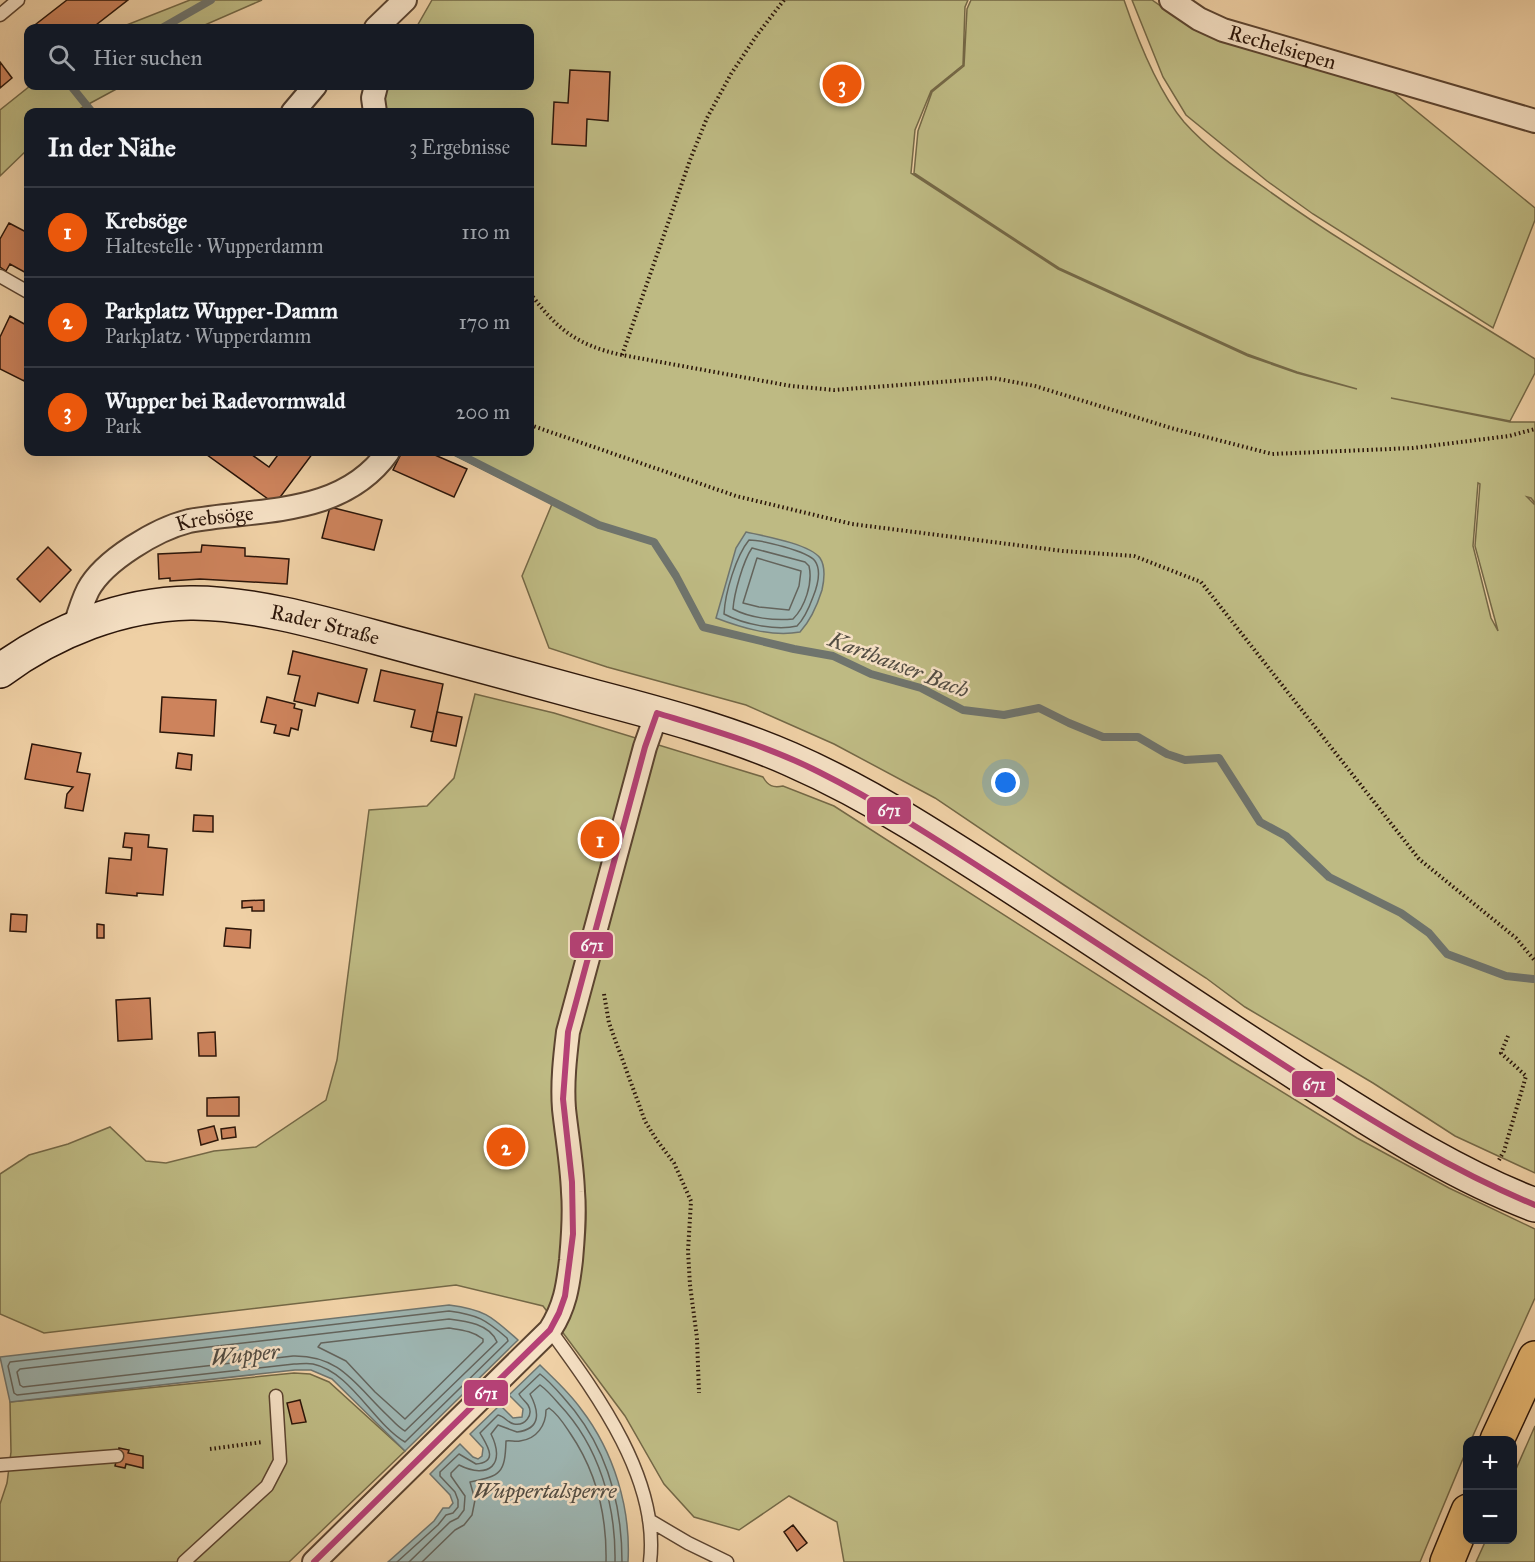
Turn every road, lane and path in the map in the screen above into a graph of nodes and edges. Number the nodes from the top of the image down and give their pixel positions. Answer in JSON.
{"nodes":[{"id":1,"x":18,"y":0,"type":"edge"},
{"id":2,"x":405,"y":0,"type":"edge"},
{"id":3,"x":416,"y":0,"type":"edge"},
{"id":4,"x":784,"y":0,"type":"edge"},
{"id":5,"x":1171,"y":0,"type":"edge"},
{"id":6,"x":0,"y":15,"type":"edge"},
{"id":7,"x":380,"y":24,"type":"edge"},
{"id":8,"x":402,"y":24,"type":"edge"},
{"id":9,"x":312,"y":90,"type":"edge"},
{"id":10,"x":375,"y":90,"type":"edge"},
{"id":11,"x":296,"y":108,"type":"edge"},
{"id":12,"x":374,"y":108,"type":"edge"},
{"id":13,"x":1535,"y":121,"type":"edge"},
{"id":14,"x":0,"y":276,"type":"edge"},
{"id":15,"x":24,"y":290,"type":"edge"},
{"id":16,"x":534,"y":297,"type":"edge"},
{"id":17,"x":622,"y":355,"type":"junction"},
{"id":18,"x":534,"y":426,"type":"edge"},
{"id":19,"x":1535,"y":429,"type":"edge"},
{"id":20,"x":385,"y":456,"type":"edge"},
{"id":21,"x":74,"y":629,"type":"junction"},
{"id":22,"x":0,"y":671,"type":"edge"},
{"id":23,"x":657,"y":713,"type":"junction"},
{"id":24,"x":1535,"y":961,"type":"edge"},
{"id":25,"x":604,"y":995,"type":"dead end"},
{"id":26,"x":1508,"y":1036,"type":"dead end"},
{"id":27,"x":1485,"y":1183,"type":"junction"},
{"id":28,"x":1535,"y":1205,"type":"edge"},
{"id":29,"x":550,"y":1330,"type":"junction"},
{"id":30,"x":1535,"y":1358,"type":"edge"},
{"id":31,"x":699,"y":1393,"type":"dead end"},
{"id":32,"x":276,"y":1396,"type":"dead end"},
{"id":33,"x":1499,"y":1436,"type":"edge"},
{"id":34,"x":265,"y":1442,"type":"dead end"},
{"id":35,"x":210,"y":1449,"type":"dead end"},
{"id":36,"x":117,"y":1456,"type":"dead end"},
{"id":37,"x":0,"y":1465,"type":"edge"},
{"id":38,"x":649,"y":1520,"type":"junction"},
{"id":39,"x":1463,"y":1521,"type":"edge"},
{"id":40,"x":184,"y":1562,"type":"edge"},
{"id":41,"x":314,"y":1562,"type":"edge"},
{"id":42,"x":650,"y":1562,"type":"edge"},
{"id":43,"x":727,"y":1562,"type":"edge"},
{"id":44,"x":1447,"y":1562,"type":"edge"}],
"edges":[{"from":1,"to":6,"type":"lane"},
{"from":2,"to":7,"type":"street"},
{"from":3,"to":8,"type":"street"},
{"from":4,"to":17,"type":"path"},
{"from":5,"to":13,"type":"street","name":"Rechelsiepen"},
{"from":9,"to":11,"type":"street"},
{"from":10,"to":12,"type":"street"},
{"from":14,"to":15,"type":"lane"},
{"from":16,"to":17,"type":"path"},
{"from":17,"to":19,"type":"path"},
{"from":18,"to":24,"type":"path"},
{"from":20,"to":21,"type":"street","name":"Krebsöge"},
{"from":21,"to":22,"type":"street","name":"Rader Straße"},
{"from":21,"to":23,"type":"street","name":"Rader Straße"},
{"from":23,"to":27,"type":"street","name":"Rader Straße"},
{"from":23,"to":29,"type":"street"},
{"from":25,"to":31,"type":"path"},
{"from":26,"to":27,"type":"path"},
{"from":27,"to":28,"type":"street","name":"Rader Straße"},
{"from":29,"to":38,"type":"lane"},
{"from":29,"to":41,"type":"street"},
{"from":30,"to":33,"type":"main road"},
{"from":32,"to":40,"type":"lane"},
{"from":34,"to":35,"type":"path"},
{"from":36,"to":37,"type":"lane"},
{"from":38,"to":42,"type":"lane"},
{"from":38,"to":43,"type":"lane"},
{"from":39,"to":44,"type":"main road"}]}
